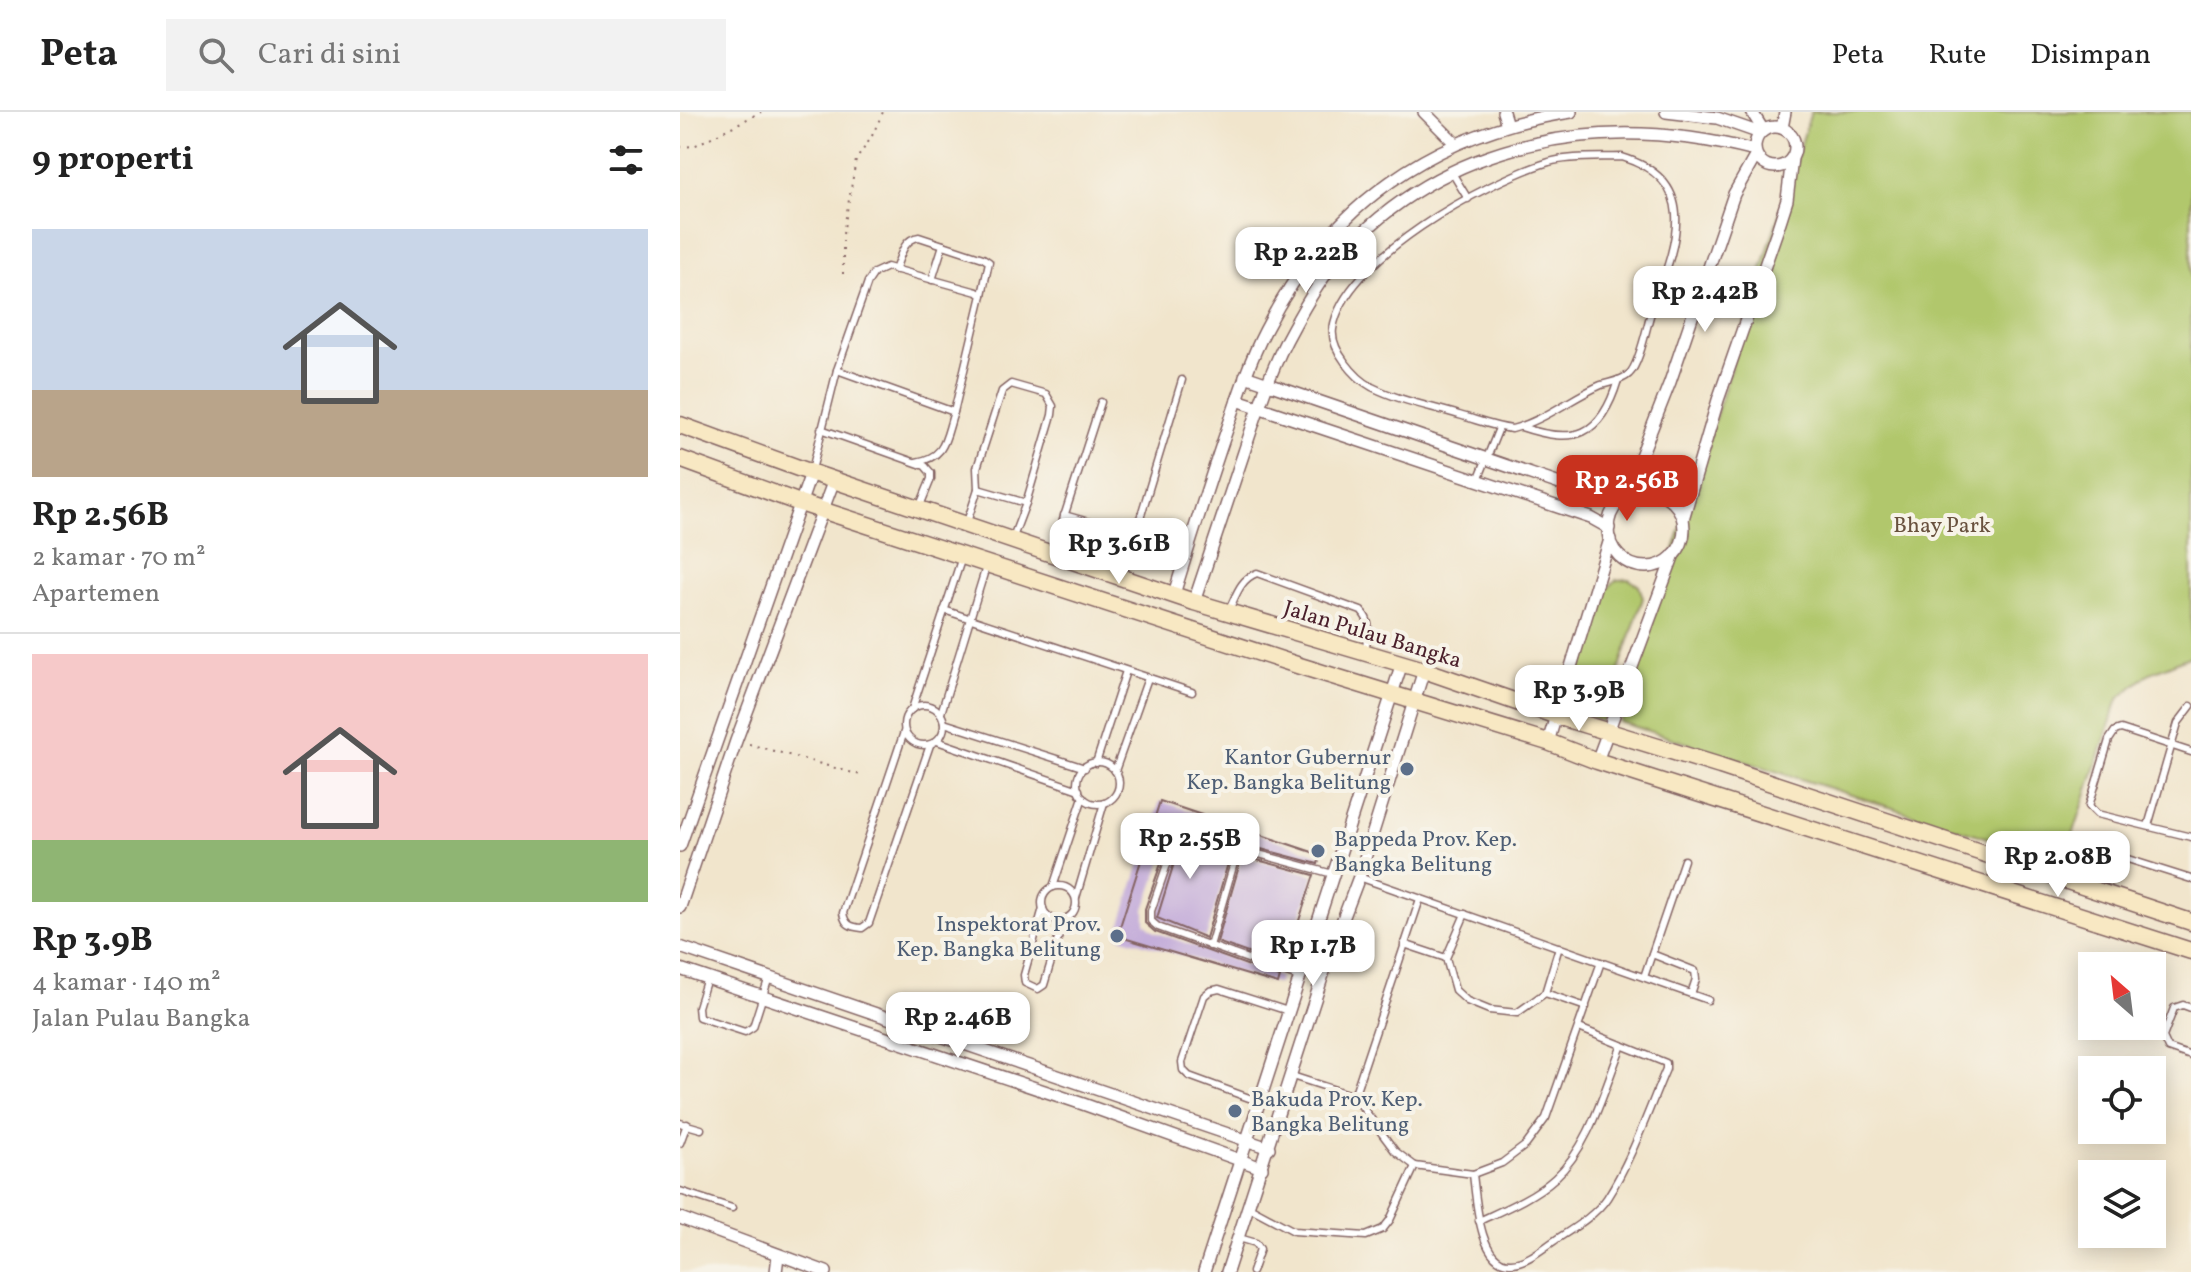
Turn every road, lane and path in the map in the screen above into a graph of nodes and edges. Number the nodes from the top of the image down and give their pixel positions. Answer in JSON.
{"nodes":[{"id":1,"x":761,"y":112,"type":"edge"},
{"id":2,"x":883,"y":112,"type":"edge"},
{"id":3,"x":1424,"y":112,"type":"edge"},
{"id":4,"x":1503,"y":112,"type":"edge"},
{"id":5,"x":1571,"y":112,"type":"edge"},
{"id":6,"x":1666,"y":112,"type":"edge"},
{"id":7,"x":1752,"y":112,"type":"edge"},
{"id":8,"x":1785,"y":112,"type":"edge"},
{"id":9,"x":1556,"y":113,"type":"edge"},
{"id":10,"x":1507,"y":125,"type":"junction"},
{"id":11,"x":1782,"y":128,"type":"junction"},
{"id":12,"x":1761,"y":131,"type":"junction"},
{"id":13,"x":1455,"y":143,"type":"junction"},
{"id":14,"x":680,"y":147,"type":"edge"},
{"id":15,"x":1756,"y":153,"type":"junction"},
{"id":16,"x":1792,"y":158,"type":"junction"},
{"id":17,"x":1451,"y":171,"type":"junction"},
{"id":18,"x":1468,"y":199,"type":"junction"},
{"id":19,"x":943,"y":245,"type":"junction"},
{"id":20,"x":895,"y":270,"type":"junction"},
{"id":21,"x":843,"y":274,"type":"dead end"},
{"id":22,"x":932,"y":280,"type":"junction"},
{"id":23,"x":982,"y":295,"type":"junction"},
{"id":24,"x":837,"y":370,"type":"junction"},
{"id":25,"x":1245,"y":376,"type":"junction"},
{"id":26,"x":1182,"y":380,"type":"dead end"},
{"id":27,"x":1618,"y":380,"type":"junction"},
{"id":28,"x":1266,"y":384,"type":"junction"},
{"id":29,"x":1237,"y":400,"type":"junction"},
{"id":30,"x":1101,"y":402,"type":"dead end"},
{"id":31,"x":1258,"y":408,"type":"junction"},
{"id":32,"x":954,"y":412,"type":"junction"},
{"id":33,"x":680,"y":425,"type":"edge"},
{"id":34,"x":1521,"y":427,"type":"junction"},
{"id":35,"x":1499,"y":428,"type":"junction"},
{"id":36,"x":821,"y":429,"type":"junction"},
{"id":37,"x":680,"y":459,"type":"edge"},
{"id":38,"x":1486,"y":459,"type":"junction"},
{"id":39,"x":916,"y":462,"type":"junction"},
{"id":40,"x":811,"y":473,"type":"junction"},
{"id":41,"x":834,"y":480,"type":"junction"},
{"id":42,"x":1478,"y":481,"type":"junction"},
{"id":43,"x":978,"y":489,"type":"junction"},
{"id":44,"x":1621,"y":502,"type":"junction"},
{"id":45,"x":800,"y":503,"type":"junction"},
{"id":46,"x":1026,"y":503,"type":"junction"},
{"id":47,"x":919,"y":509,"type":"junction"},
{"id":48,"x":823,"y":510,"type":"junction"},
{"id":49,"x":1064,"y":515,"type":"junction"},
{"id":50,"x":1683,"y":519,"type":"junction"},
{"id":51,"x":966,"y":525,"type":"junction"},
{"id":52,"x":1609,"y":534,"type":"junction"},
{"id":53,"x":1135,"y":535,"type":"junction"},
{"id":54,"x":1012,"y":540,"type":"junction"},
{"id":55,"x":1052,"y":554,"type":"junction"},
{"id":56,"x":1675,"y":554,"type":"junction"},
{"id":57,"x":962,"y":555,"type":"junction"},
{"id":58,"x":987,"y":564,"type":"junction"},
{"id":59,"x":1122,"y":578,"type":"junction"},
{"id":60,"x":1174,"y":594,"type":"junction"},
{"id":61,"x":1194,"y":602,"type":"junction"},
{"id":62,"x":944,"y":610,"type":"junction"},
{"id":63,"x":1228,"y":612,"type":"junction"},
{"id":64,"x":970,"y":619,"type":"junction"},
{"id":65,"x":1364,"y":652,"type":"junction"},
{"id":66,"x":1402,"y":663,"type":"junction"},
{"id":67,"x":1424,"y":670,"type":"junction"},
{"id":68,"x":1126,"y":671,"type":"junction"},
{"id":69,"x":1148,"y":678,"type":"junction"},
{"id":70,"x":1192,"y":692,"type":"dead end"},
{"id":71,"x":1393,"y":694,"type":"junction"},
{"id":72,"x":1414,"y":700,"type":"junction"},
{"id":73,"x":2191,"y":706,"type":"edge"},
{"id":74,"x":912,"y":709,"type":"junction"},
{"id":75,"x":941,"y":713,"type":"junction"},
{"id":76,"x":1557,"y":716,"type":"junction"},
{"id":77,"x":944,"y":723,"type":"junction"},
{"id":78,"x":1608,"y":731,"type":"junction"},
{"id":79,"x":904,"y":732,"type":"junction"},
{"id":80,"x":736,"y":741,"type":"junction"},
{"id":81,"x":1548,"y":742,"type":"junction"},
{"id":82,"x":933,"y":743,"type":"junction"},
{"id":83,"x":2171,"y":746,"type":"junction"},
{"id":84,"x":2191,"y":752,"type":"edge"},
{"id":85,"x":1597,"y":761,"type":"junction"},
{"id":86,"x":1096,"y":763,"type":"junction"},
{"id":87,"x":1085,"y":768,"type":"junction"},
{"id":88,"x":1115,"y":771,"type":"junction"},
{"id":89,"x":864,"y":776,"type":"dead end"},
{"id":90,"x":1081,"y":794,"type":"junction"},
{"id":91,"x":1104,"y":803,"type":"junction"},
{"id":92,"x":2148,"y":826,"type":"junction"},
{"id":93,"x":2191,"y":837,"type":"edge"},
{"id":94,"x":680,"y":846,"type":"edge"},
{"id":95,"x":1238,"y":849,"type":"junction"},
{"id":96,"x":2096,"y":849,"type":"dead end"},
{"id":97,"x":1684,"y":860,"type":"dead end"},
{"id":98,"x":1333,"y":874,"type":"junction"},
{"id":99,"x":1359,"y":877,"type":"junction"},
{"id":100,"x":2191,"y":879,"type":"edge"},
{"id":101,"x":1053,"y":887,"type":"junction"},
{"id":102,"x":1076,"y":898,"type":"junction"},
{"id":103,"x":1420,"y":899,"type":"junction"},
{"id":104,"x":680,"y":907,"type":"edge"},
{"id":105,"x":1043,"y":908,"type":"junction"},
{"id":106,"x":1465,"y":914,"type":"junction"},
{"id":107,"x":1064,"y":919,"type":"junction"},
{"id":108,"x":2191,"y":922,"type":"edge"},
{"id":109,"x":1404,"y":944,"type":"junction"},
{"id":110,"x":1210,"y":946,"type":"junction"},
{"id":111,"x":680,"y":947,"type":"edge"},
{"id":112,"x":1559,"y":947,"type":"junction"},
{"id":113,"x":2191,"y":951,"type":"edge"},
{"id":114,"x":1652,"y":954,"type":"junction"},
{"id":115,"x":1446,"y":958,"type":"junction"},
{"id":116,"x":1601,"y":962,"type":"junction"},
{"id":117,"x":680,"y":969,"type":"edge"},
{"id":118,"x":769,"y":977,"type":"junction"},
{"id":119,"x":1298,"y":977,"type":"junction"},
{"id":120,"x":1644,"y":977,"type":"junction"},
{"id":121,"x":707,"y":978,"type":"junction"},
{"id":122,"x":1545,"y":993,"type":"junction"},
{"id":123,"x":1691,"y":994,"type":"junction"},
{"id":124,"x":762,"y":997,"type":"junction"},
{"id":125,"x":1708,"y":1000,"type":"dead end"},
{"id":126,"x":1586,"y":1007,"type":"junction"},
{"id":127,"x":2191,"y":1008,"type":"edge"},
{"id":128,"x":1288,"y":1011,"type":"junction"},
{"id":129,"x":1579,"y":1028,"type":"junction"},
{"id":130,"x":1622,"y":1045,"type":"junction"},
{"id":131,"x":2191,"y":1056,"type":"edge"},
{"id":132,"x":1292,"y":1076,"type":"junction"},
{"id":133,"x":1354,"y":1096,"type":"junction"},
{"id":134,"x":1260,"y":1102,"type":"junction"},
{"id":135,"x":684,"y":1124,"type":"edge"},
{"id":136,"x":701,"y":1129,"type":"dead end"},
{"id":137,"x":1248,"y":1141,"type":"junction"},
{"id":138,"x":680,"y":1143,"type":"edge"},
{"id":139,"x":1269,"y":1148,"type":"junction"},
{"id":140,"x":1241,"y":1161,"type":"junction"},
{"id":141,"x":1415,"y":1166,"type":"junction"},
{"id":142,"x":1262,"y":1168,"type":"junction"},
{"id":143,"x":1473,"y":1174,"type":"junction"},
{"id":144,"x":680,"y":1191,"type":"edge"},
{"id":145,"x":1249,"y":1207,"type":"junction"},
{"id":146,"x":732,"y":1208,"type":"dead end"},
{"id":147,"x":680,"y":1218,"type":"edge"},
{"id":148,"x":1479,"y":1221,"type":"junction"},
{"id":149,"x":1239,"y":1238,"type":"junction"},
{"id":150,"x":778,"y":1256,"type":"junction"},
{"id":151,"x":776,"y":1272,"type":"edge"},
{"id":152,"x":826,"y":1272,"type":"edge"},
{"id":153,"x":1204,"y":1272,"type":"edge"},
{"id":154,"x":1227,"y":1272,"type":"edge"},
{"id":155,"x":1252,"y":1272,"type":"edge"}],
"edges":[{"from":1,"to":14,"type":"path"},
{"from":2,"to":21,"type":"path"},
{"from":3,"to":13,"type":"street"},
{"from":4,"to":10,"type":"street"},
{"from":5,"to":9,"type":"street"},
{"from":6,"to":12,"type":"street"},
{"from":7,"to":12,"type":"street"},
{"from":8,"to":11,"type":"street"},
{"from":9,"to":10,"type":"street"},
{"from":10,"to":13,"type":"street"},
{"from":11,"to":12,"type":"street"},
{"from":11,"to":16,"type":"street"},
{"from":12,"to":15,"type":"street"},
{"from":13,"to":25,"type":"street"},
{"from":15,"to":16,"type":"street"},
{"from":15,"to":17,"type":"street"},
{"from":15,"to":44,"type":"street"},
{"from":16,"to":50,"type":"street"},
{"from":17,"to":18,"type":"lane"},
{"from":17,"to":28,"type":"street"},
{"from":18,"to":27,"type":"lane"},
{"from":18,"to":35,"type":"lane"},
{"from":19,"to":20,"type":"lane"},
{"from":19,"to":22,"type":"lane"},
{"from":19,"to":23,"type":"lane"},
{"from":20,"to":22,"type":"lane"},
{"from":20,"to":24,"type":"lane"},
{"from":22,"to":23,"type":"lane"},
{"from":23,"to":32,"type":"lane"},
{"from":24,"to":32,"type":"lane"},
{"from":24,"to":36,"type":"lane"},
{"from":25,"to":28,"type":"street"},
{"from":25,"to":29,"type":"street"},
{"from":26,"to":53,"type":"lane"},
{"from":27,"to":34,"type":"lane"},
{"from":27,"to":34,"type":"lane"},
{"from":28,"to":31,"type":"street"},
{"from":28,"to":38,"type":"street"},
{"from":29,"to":31,"type":"street"},
{"from":29,"to":60,"type":"street"},
{"from":30,"to":49,"type":"lane"},
{"from":31,"to":42,"type":"street"},
{"from":31,"to":61,"type":"street"},
{"from":32,"to":39,"type":"lane"},
{"from":33,"to":40,"type":"main road","name":"Jalan Pulau Bangka"},
{"from":34,"to":35,"type":"lane"},
{"from":35,"to":38,"type":"lane"},
{"from":36,"to":39,"type":"lane"},
{"from":36,"to":40,"type":"lane"},
{"from":37,"to":45,"type":"main road"},
{"from":38,"to":42,"type":"lane"},
{"from":38,"to":44,"type":"street"},
{"from":39,"to":47,"type":"lane"},
{"from":40,"to":41,"type":"main road","name":"Jalan Pulau Bangka"},
{"from":40,"to":45,"type":"street"},
{"from":41,"to":47,"type":"main road","name":"Jalan Pulau Bangka"},
{"from":41,"to":48,"type":"street"},
{"from":42,"to":52,"type":"street"},
{"from":43,"to":46,"type":"lane"},
{"from":43,"to":46,"type":"lane"},
{"from":43,"to":51,"type":"lane"},
{"from":44,"to":50,"type":"street"},
{"from":44,"to":52,"type":"street"},
{"from":45,"to":48,"type":"main road"},
{"from":45,"to":94,"type":"street"},
{"from":46,"to":54,"type":"lane"},
{"from":47,"to":51,"type":"main road","name":"Jalan Pulau Bangka"},
{"from":48,"to":57,"type":"main road"},
{"from":48,"to":80,"type":"street"},
{"from":49,"to":53,"type":"lane"},
{"from":49,"to":55,"type":"lane"},
{"from":50,"to":56,"type":"street"},
{"from":51,"to":54,"type":"main road","name":"Jalan Pulau Bangka"},
{"from":52,"to":56,"type":"street"},
{"from":52,"to":76,"type":"street"},
{"from":53,"to":59,"type":"lane"},
{"from":54,"to":55,"type":"main road","name":"Jalan Pulau Bangka"},
{"from":55,"to":59,"type":"main road","name":"Jalan Pulau Bangka"},
{"from":56,"to":78,"type":"street"},
{"from":57,"to":58,"type":"main road"},
{"from":57,"to":62,"type":"lane"},
{"from":58,"to":64,"type":"lane"},
{"from":58,"to":71,"type":"main road"},
{"from":59,"to":60,"type":"main road","name":"Jalan Pulau Bangka"},
{"from":60,"to":61,"type":"main road","name":"Jalan Pulau Bangka"},
{"from":61,"to":63,"type":"main road","name":"Jalan Pulau Bangka"},
{"from":62,"to":64,"type":"lane"},
{"from":62,"to":74,"type":"lane"},
{"from":63,"to":65,"type":"main road","name":"Jalan Pulau Bangka"},
{"from":63,"to":65,"type":"lane"},
{"from":64,"to":68,"type":"lane"},
{"from":64,"to":75,"type":"lane"},
{"from":65,"to":66,"type":"main road","name":"Jalan Pulau Bangka"},
{"from":66,"to":67,"type":"main road","name":"Jalan Pulau Bangka"},
{"from":66,"to":71,"type":"street"},
{"from":67,"to":72,"type":"street"},
{"from":67,"to":76,"type":"main road","name":"Jalan Pulau Bangka"},
{"from":68,"to":69,"type":"lane"},
{"from":68,"to":86,"type":"lane"},
{"from":69,"to":70,"type":"lane"},
{"from":69,"to":88,"type":"lane"},
{"from":71,"to":72,"type":"main road"},
{"from":71,"to":98,"type":"street"},
{"from":72,"to":81,"type":"main road"},
{"from":72,"to":99,"type":"street"},
{"from":73,"to":83,"type":"lane"},
{"from":74,"to":75,"type":"lane"},
{"from":74,"to":79,"type":"lane"},
{"from":75,"to":77,"type":"lane"},
{"from":76,"to":78,"type":"main road","name":"Jalan Pulau Bangka"},
{"from":76,"to":81,"type":"street"},
{"from":77,"to":82,"type":"lane"},
{"from":77,"to":87,"type":"lane"},
{"from":78,"to":85,"type":"street"},
{"from":78,"to":108,"type":"main road","name":"Jalan Pulau Bangka"},
{"from":79,"to":82,"type":"lane"},
{"from":79,"to":82,"type":"lane"},
{"from":80,"to":89,"type":"path"},
{"from":80,"to":104,"type":"street"},
{"from":81,"to":85,"type":"main road"},
{"from":82,"to":90,"type":"lane"},
{"from":83,"to":84,"type":"lane"},
{"from":83,"to":92,"type":"lane"},
{"from":83,"to":92,"type":"lane"},
{"from":85,"to":113,"type":"main road"},
{"from":86,"to":87,"type":"lane"},
{"from":86,"to":88,"type":"lane"},
{"from":87,"to":90,"type":"lane"},
{"from":88,"to":91,"type":"lane"},
{"from":90,"to":91,"type":"lane"},
{"from":90,"to":101,"type":"lane"},
{"from":91,"to":102,"type":"lane"},
{"from":92,"to":93,"type":"lane"},
{"from":95,"to":98,"type":"lane"},
{"from":95,"to":110,"type":"lane"},
{"from":95,"to":110,"type":"lane"},
{"from":96,"to":100,"type":"lane"},
{"from":97,"to":114,"type":"lane"},
{"from":98,"to":119,"type":"street"},
{"from":99,"to":103,"type":"lane"},
{"from":99,"to":132,"type":"street"},
{"from":101,"to":102,"type":"lane"},
{"from":101,"to":105,"type":"lane"},
{"from":102,"to":107,"type":"lane"},
{"from":103,"to":106,"type":"lane"},
{"from":103,"to":109,"type":"lane"},
{"from":105,"to":107,"type":"lane"},
{"from":105,"to":107,"type":"lane"},
{"from":106,"to":112,"type":"lane"},
{"from":106,"to":115,"type":"lane"},
{"from":109,"to":115,"type":"lane"},
{"from":109,"to":133,"type":"lane"},
{"from":110,"to":119,"type":"lane"},
{"from":111,"to":118,"type":"street"},
{"from":112,"to":116,"type":"lane"},
{"from":112,"to":122,"type":"lane"},
{"from":114,"to":120,"type":"lane"},
{"from":114,"to":123,"type":"lane"},
{"from":115,"to":122,"type":"lane"},
{"from":116,"to":120,"type":"lane"},
{"from":116,"to":126,"type":"lane"},
{"from":117,"to":121,"type":"street"},
{"from":118,"to":124,"type":"lane"},
{"from":118,"to":137,"type":"street"},
{"from":119,"to":128,"type":"street"},
{"from":120,"to":123,"type":"lane"},
{"from":121,"to":124,"type":"street"},
{"from":121,"to":124,"type":"lane"},
{"from":122,"to":126,"type":"lane"},
{"from":123,"to":125,"type":"lane"},
{"from":124,"to":140,"type":"street"},
{"from":126,"to":129,"type":"lane"},
{"from":127,"to":131,"type":"lane"},
{"from":128,"to":134,"type":"street"},
{"from":128,"to":134,"type":"lane"},
{"from":129,"to":130,"type":"lane"},
{"from":129,"to":143,"type":"lane"},
{"from":130,"to":148,"type":"lane"},
{"from":130,"to":148,"type":"lane"},
{"from":132,"to":133,"type":"lane"},
{"from":132,"to":139,"type":"street"},
{"from":133,"to":141,"type":"lane"},
{"from":134,"to":137,"type":"street"},
{"from":135,"to":136,"type":"lane"},
{"from":135,"to":138,"type":"lane"},
{"from":137,"to":139,"type":"street"},
{"from":137,"to":140,"type":"street"},
{"from":139,"to":142,"type":"street"},
{"from":140,"to":142,"type":"street"},
{"from":140,"to":153,"type":"street"},
{"from":141,"to":143,"type":"lane"},
{"from":141,"to":145,"type":"lane"},
{"from":142,"to":145,"type":"street"},
{"from":143,"to":148,"type":"lane"},
{"from":144,"to":146,"type":"lane"},
{"from":145,"to":149,"type":"street"},
{"from":147,"to":150,"type":"street"},
{"from":149,"to":154,"type":"street"},
{"from":149,"to":155,"type":"lane"},
{"from":150,"to":151,"type":"street"},
{"from":150,"to":152,"type":"street"}]}
